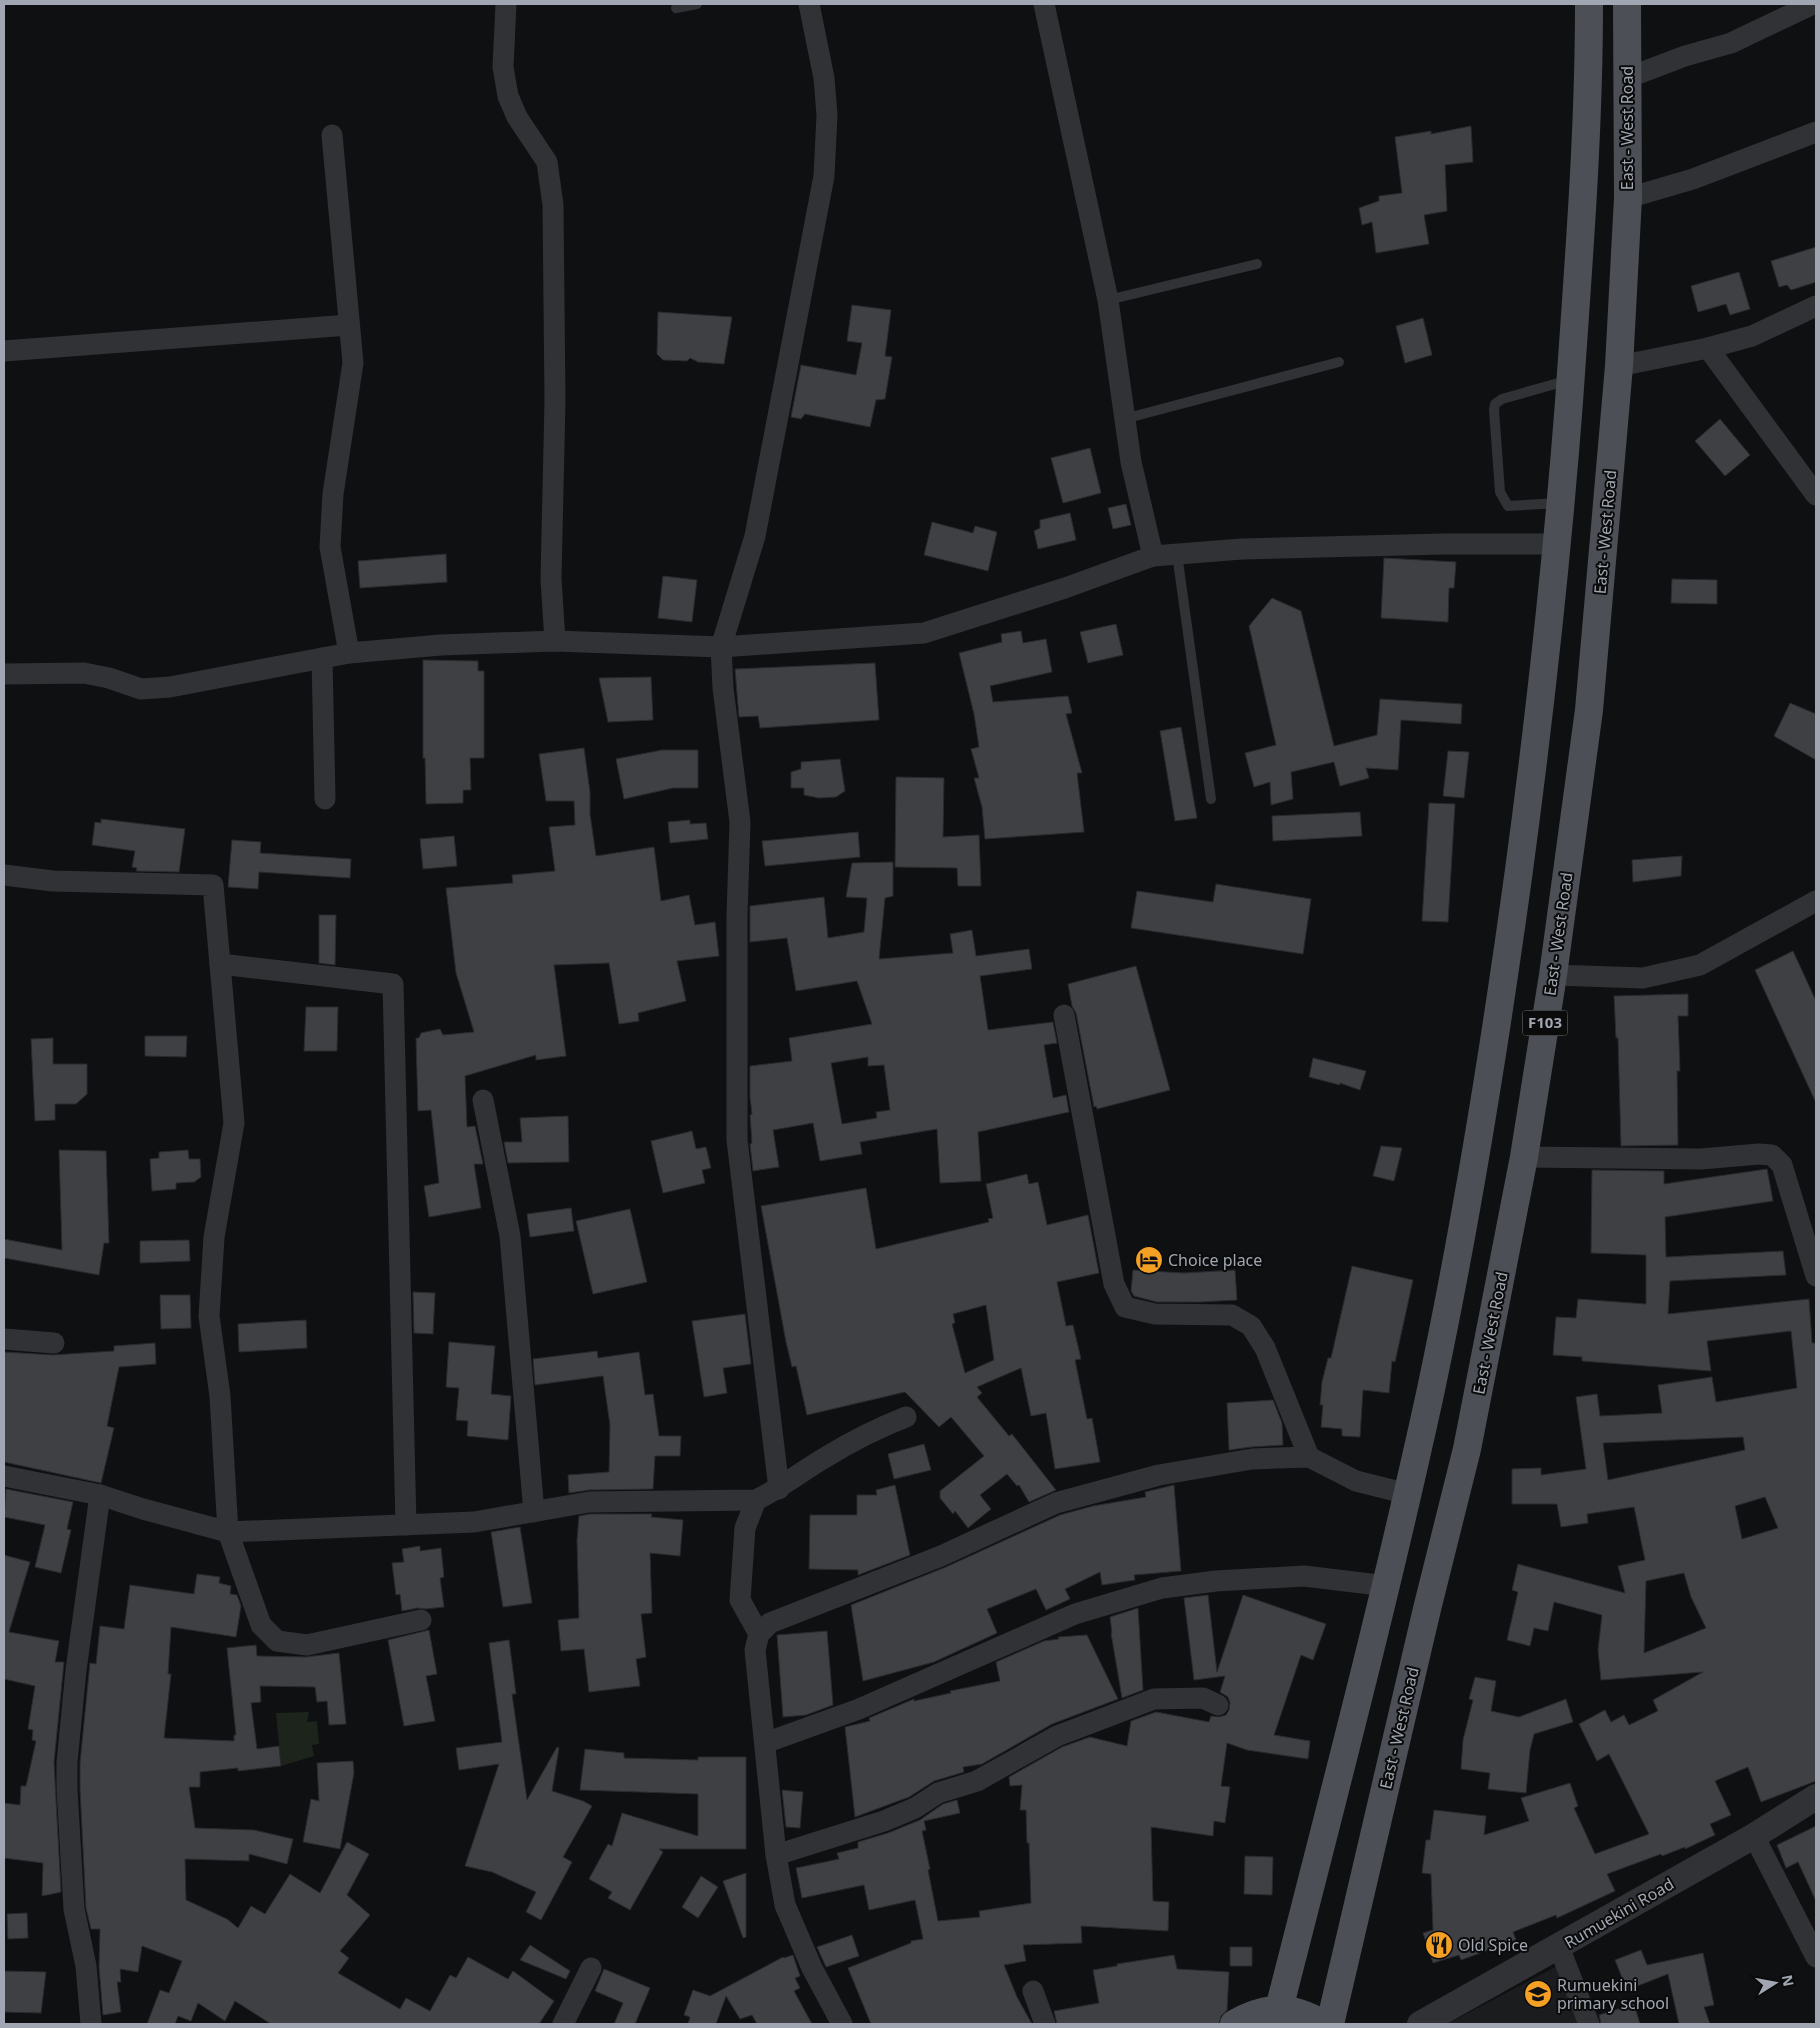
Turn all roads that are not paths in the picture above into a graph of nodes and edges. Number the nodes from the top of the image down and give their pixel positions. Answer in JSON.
{"nodes":[{"id":1,"x":506,"y":4,"type":"edge"},
{"id":2,"x":697,"y":4,"type":"edge"},
{"id":3,"x":809,"y":4,"type":"edge"},
{"id":4,"x":1044,"y":4,"type":"edge"},
{"id":5,"x":1589,"y":4,"type":"edge"},
{"id":6,"x":1627,"y":4,"type":"edge"},
{"id":7,"x":1813,"y":4,"type":"edge"},
{"id":8,"x":676,"y":8,"type":"dead end"},
{"id":9,"x":1627,"y":78,"type":"junction"},
{"id":10,"x":1816,"y":132,"type":"edge"},
{"id":11,"x":332,"y":135,"type":"dead end"},
{"id":12,"x":1628,"y":198,"type":"junction"},
{"id":13,"x":1257,"y":264,"type":"dead end"},
{"id":14,"x":1108,"y":300,"type":"junction"},
{"id":15,"x":1816,"y":306,"type":"edge"},
{"id":16,"x":349,"y":325,"type":"junction"},
{"id":17,"x":1708,"y":348,"type":"junction"},
{"id":18,"x":4,"y":351,"type":"edge"},
{"id":19,"x":1339,"y":362,"type":"dead end"},
{"id":20,"x":1619,"y":366,"type":"junction"},
{"id":21,"x":1570,"y":380,"type":"junction"},
{"id":22,"x":1124,"y":418,"type":"junction"},
{"id":23,"x":1816,"y":495,"type":"edge"},
{"id":24,"x":1561,"y":503,"type":"junction"},
{"id":25,"x":1558,"y":544,"type":"junction"},
{"id":26,"x":1177,"y":554,"type":"junction"},
{"id":27,"x":1154,"y":556,"type":"junction"},
{"id":28,"x":555,"y":641,"type":"junction"},
{"id":29,"x":721,"y":647,"type":"junction"},
{"id":30,"x":349,"y":653,"type":"junction"},
{"id":31,"x":322,"y":658,"type":"junction"},
{"id":32,"x":4,"y":674,"type":"edge"},
{"id":33,"x":326,"y":799,"type":"dead end"},
{"id":34,"x":1211,"y":799,"type":"dead end"},
{"id":35,"x":4,"y":875,"type":"edge"},
{"id":36,"x":1816,"y":902,"type":"edge"},
{"id":37,"x":220,"y":964,"type":"junction"},
{"id":38,"x":1552,"y":975,"type":"junction"},
{"id":39,"x":1064,"y":1015,"type":"dead end"},
{"id":40,"x":483,"y":1100,"type":"dead end"},
{"id":41,"x":1524,"y":1157,"type":"junction"},
{"id":42,"x":1816,"y":1276,"type":"edge"},
{"id":43,"x":4,"y":1340,"type":"edge"},
{"id":44,"x":54,"y":1343,"type":"dead end"},
{"id":45,"x":906,"y":1417,"type":"dead end"},
{"id":46,"x":1309,"y":1457,"type":"junction"},
{"id":47,"x":4,"y":1476,"type":"edge"},
{"id":48,"x":779,"y":1489,"type":"junction"},
{"id":49,"x":1408,"y":1494,"type":"junction"},
{"id":50,"x":100,"y":1495,"type":"junction"},
{"id":51,"x":756,"y":1500,"type":"junction"},
{"id":52,"x":534,"y":1512,"type":"junction"},
{"id":53,"x":406,"y":1525,"type":"junction"},
{"id":54,"x":228,"y":1532,"type":"junction"},
{"id":55,"x":1387,"y":1586,"type":"junction"},
{"id":56,"x":420,"y":1620,"type":"dead end"},
{"id":57,"x":759,"y":1634,"type":"junction"},
{"id":58,"x":1218,"y":1705,"type":"dead end"},
{"id":59,"x":765,"y":1744,"type":"junction"},
{"id":60,"x":1816,"y":1796,"type":"edge"},
{"id":61,"x":1754,"y":1836,"type":"junction"},
{"id":62,"x":776,"y":1855,"type":"junction"},
{"id":63,"x":1559,"y":1947,"type":"junction"},
{"id":64,"x":1816,"y":1957,"type":"edge"},
{"id":65,"x":591,"y":1968,"type":"dead end"},
{"id":66,"x":1033,"y":1991,"type":"dead end"},
{"id":67,"x":1279,"y":2009,"type":"junction"},
{"id":68,"x":91,"y":2024,"type":"edge"},
{"id":69,"x":562,"y":2024,"type":"edge"},
{"id":70,"x":842,"y":2024,"type":"edge"},
{"id":71,"x":1045,"y":2024,"type":"edge"},
{"id":72,"x":1234,"y":2024,"type":"edge"},
{"id":73,"x":1324,"y":2024,"type":"edge"},
{"id":74,"x":1330,"y":2024,"type":"edge"},
{"id":75,"x":1420,"y":2024,"type":"edge"},
{"id":76,"x":1589,"y":2024,"type":"edge"}],
"edges":[{"from":1,"to":28,"type":"street"},
{"from":2,"to":8,"type":"lane"},
{"from":3,"to":29,"type":"street"},
{"from":4,"to":14,"type":"street"},
{"from":5,"to":21,"type":"main road","number":"F103"},
{"from":6,"to":9,"type":"main road","name":"East - West Road","number":"F103"},
{"from":7,"to":9,"type":"street"},
{"from":9,"to":12,"type":"main road","name":"East - West Road","number":"F103"},
{"from":10,"to":12,"type":"street"},
{"from":11,"to":16,"type":"street"},
{"from":12,"to":20,"type":"main road","name":"East - West Road","number":"F103"},
{"from":13,"to":14,"type":"lane"},
{"from":14,"to":22,"type":"street"},
{"from":15,"to":17,"type":"street"},
{"from":16,"to":18,"type":"street"},
{"from":16,"to":30,"type":"street"},
{"from":17,"to":20,"type":"street"},
{"from":17,"to":23,"type":"street"},
{"from":19,"to":22,"type":"lane"},
{"from":20,"to":38,"type":"main road","name":"East - West Road","number":"F103"},
{"from":21,"to":24,"type":"main road","number":"F103"},
{"from":21,"to":24,"type":"lane"},
{"from":22,"to":27,"type":"street"},
{"from":24,"to":25,"type":"main road","number":"F103"},
{"from":25,"to":26,"type":"street"},
{"from":25,"to":49,"type":"main road","number":"F103"},
{"from":26,"to":27,"type":"street"},
{"from":26,"to":34,"type":"lane"},
{"from":27,"to":29,"type":"street"},
{"from":28,"to":29,"type":"street"},
{"from":28,"to":30,"type":"street"},
{"from":29,"to":48,"type":"street"},
{"from":30,"to":31,"type":"street"},
{"from":31,"to":32,"type":"street"},
{"from":31,"to":33,"type":"street"},
{"from":35,"to":37,"type":"street"},
{"from":36,"to":38,"type":"street"},
{"from":37,"to":53,"type":"street"},
{"from":37,"to":54,"type":"street"},
{"from":38,"to":41,"type":"main road","name":"East - West Road","number":"F103"},
{"from":39,"to":46,"type":"street"},
{"from":40,"to":52,"type":"street"},
{"from":41,"to":42,"type":"street"},
{"from":41,"to":74,"type":"main road","name":"East - West Road","number":"F103"},
{"from":43,"to":44,"type":"street"},
{"from":45,"to":48,"type":"street"},
{"from":46,"to":49,"type":"street"},
{"from":46,"to":57,"type":"street"},
{"from":47,"to":50,"type":"street"},
{"from":48,"to":51,"type":"street"},
{"from":49,"to":55,"type":"main road","number":"F103"},
{"from":50,"to":54,"type":"street"},
{"from":50,"to":68,"type":"street"},
{"from":51,"to":52,"type":"street"},
{"from":51,"to":57,"type":"street"},
{"from":52,"to":53,"type":"street"},
{"from":53,"to":54,"type":"street"},
{"from":54,"to":56,"type":"street"},
{"from":55,"to":59,"type":"street"},
{"from":55,"to":67,"type":"main road","number":"F103"},
{"from":57,"to":59,"type":"street"},
{"from":58,"to":62,"type":"street"},
{"from":59,"to":62,"type":"street"},
{"from":60,"to":61,"type":"street","name":"Rumuekini Road"},
{"from":61,"to":63,"type":"street","name":"Rumuekini Road"},
{"from":61,"to":64,"type":"street"},
{"from":62,"to":70,"type":"street"},
{"from":63,"to":75,"type":"street","name":"Rumuekini Road"},
{"from":63,"to":76,"type":"street"},
{"from":65,"to":69,"type":"street"},
{"from":66,"to":71,"type":"street"},
{"from":67,"to":72,"type":"main road"},
{"from":67,"to":73,"type":"main road"}]}
